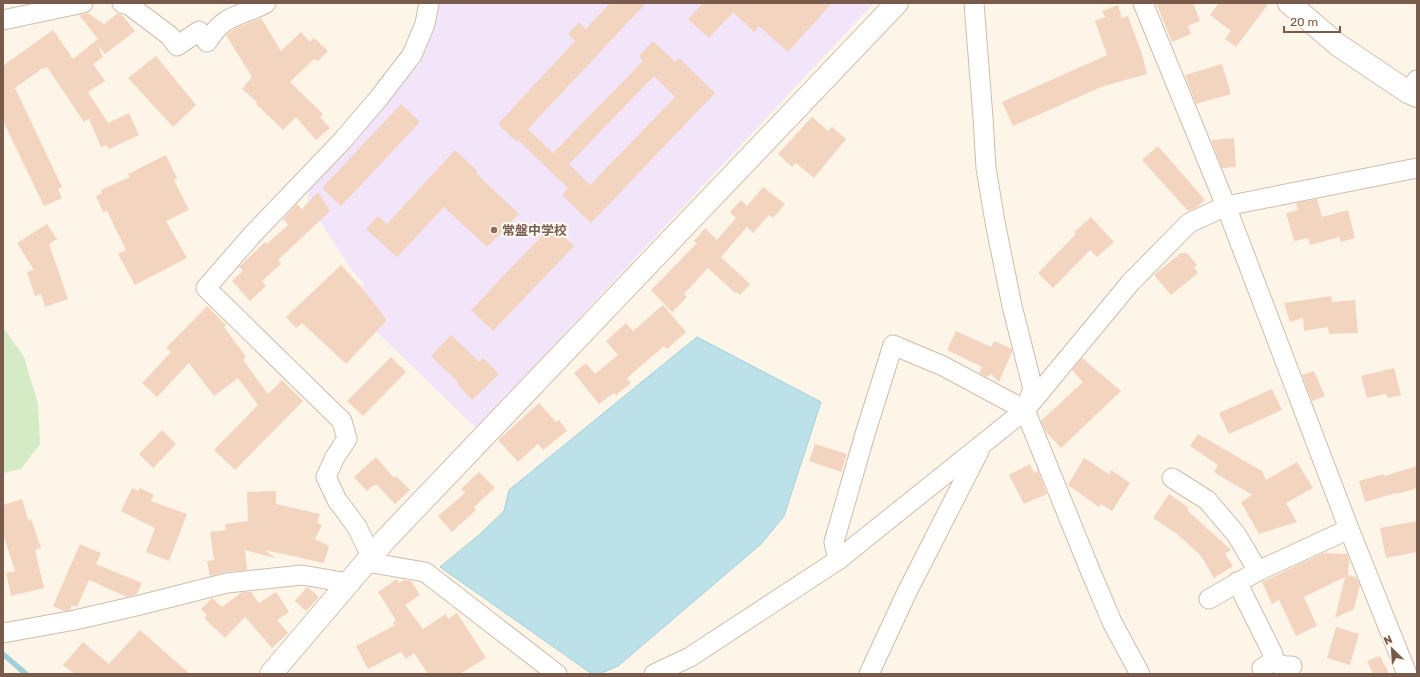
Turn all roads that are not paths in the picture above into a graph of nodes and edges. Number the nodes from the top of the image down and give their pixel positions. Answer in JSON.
{"nodes":[{"id":1,"x":83,"y":3,"type":"edge"},
{"id":2,"x":122,"y":3,"type":"edge"},
{"id":3,"x":266,"y":3,"type":"edge"},
{"id":4,"x":429,"y":3,"type":"edge"},
{"id":5,"x":897,"y":3,"type":"edge"},
{"id":6,"x":974,"y":3,"type":"edge"},
{"id":7,"x":1143,"y":3,"type":"edge"},
{"id":8,"x":1289,"y":3,"type":"edge"},
{"id":9,"x":3,"y":20,"type":"edge"},
{"id":10,"x":1414,"y":90,"type":"edge"},
{"id":11,"x":1417,"y":168,"type":"edge"},
{"id":12,"x":1226,"y":206,"type":"junction"},
{"id":13,"x":1025,"y":410,"type":"junction"},
{"id":14,"x":982,"y":446,"type":"junction"},
{"id":15,"x":1172,"y":478,"type":"dead end"},
{"id":16,"x":1349,"y":529,"type":"junction"},
{"id":17,"x":368,"y":559,"type":"junction"},
{"id":18,"x":838,"y":560,"type":"junction"},
{"id":19,"x":1258,"y":571,"type":"junction"},
{"id":20,"x":1237,"y":582,"type":"junction"},
{"id":21,"x":348,"y":583,"type":"junction"},
{"id":22,"x":1209,"y":599,"type":"dead end"},
{"id":23,"x":3,"y":633,"type":"edge"},
{"id":24,"x":1292,"y":666,"type":"dead end"},
{"id":25,"x":270,"y":674,"type":"edge"},
{"id":26,"x":557,"y":674,"type":"edge"},
{"id":27,"x":654,"y":674,"type":"edge"},
{"id":28,"x":869,"y":674,"type":"edge"},
{"id":29,"x":1140,"y":674,"type":"edge"},
{"id":30,"x":1408,"y":674,"type":"edge"}],
"edges":[{"from":1,"to":9,"type":"street"},
{"from":2,"to":3,"type":"street"},
{"from":4,"to":17,"type":"street"},
{"from":5,"to":17,"type":"street"},
{"from":6,"to":13,"type":"street"},
{"from":7,"to":12,"type":"street"},
{"from":8,"to":10,"type":"street"},
{"from":11,"to":12,"type":"street"},
{"from":12,"to":13,"type":"street"},
{"from":12,"to":16,"type":"street"},
{"from":13,"to":14,"type":"street"},
{"from":13,"to":18,"type":"street"},
{"from":13,"to":29,"type":"street"},
{"from":14,"to":18,"type":"street"},
{"from":14,"to":28,"type":"street"},
{"from":15,"to":19,"type":"street"},
{"from":16,"to":19,"type":"street"},
{"from":16,"to":30,"type":"street"},
{"from":17,"to":21,"type":"street"},
{"from":17,"to":26,"type":"street"},
{"from":18,"to":27,"type":"street"},
{"from":19,"to":20,"type":"street"},
{"from":20,"to":22,"type":"street"},
{"from":20,"to":24,"type":"street"},
{"from":21,"to":23,"type":"street"},
{"from":21,"to":25,"type":"street"}]}
